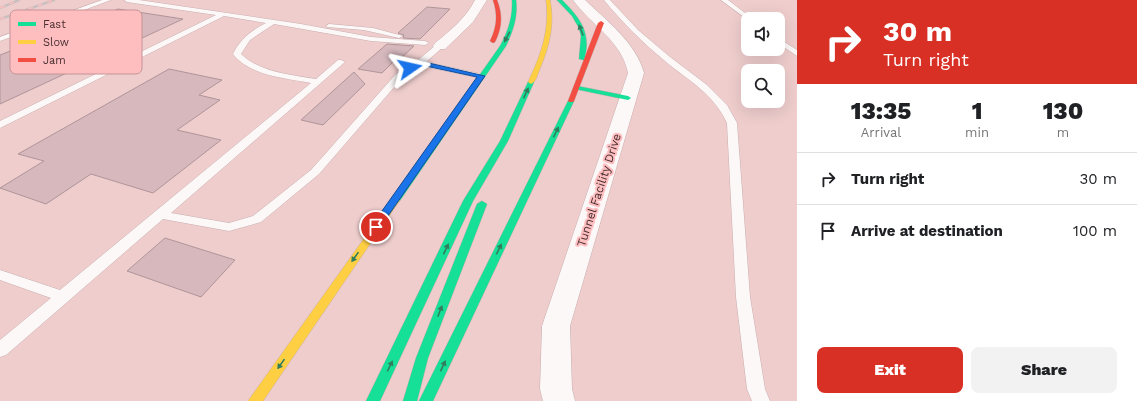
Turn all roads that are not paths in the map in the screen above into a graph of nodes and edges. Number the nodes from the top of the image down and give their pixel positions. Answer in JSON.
{"nodes":[{"id":1,"x":108,"y":0,"type":"edge"},
{"id":2,"x":127,"y":0,"type":"edge"},
{"id":3,"x":481,"y":0,"type":"edge"},
{"id":4,"x":495,"y":0,"type":"edge"},
{"id":5,"x":514,"y":0,"type":"edge"},
{"id":6,"x":548,"y":0,"type":"edge"},
{"id":7,"x":559,"y":0,"type":"edge"},
{"id":8,"x":579,"y":0,"type":"edge"},
{"id":9,"x":607,"y":0,"type":"edge"},
{"id":10,"x":724,"y":0,"type":"edge"},
{"id":11,"x":80,"y":10,"type":"edge"},
{"id":12,"x":741,"y":12,"type":"edge"},
{"id":13,"x":224,"y":14,"type":"junction"},
{"id":14,"x":273,"y":22,"type":"junction"},
{"id":15,"x":601,"y":23,"type":"junction"},
{"id":16,"x":301,"y":26,"type":"junction"},
{"id":17,"x":10,"y":35,"type":"edge"},
{"id":18,"x":0,"y":39,"type":"edge"},
{"id":19,"x":425,"y":43,"type":"junction"},
{"id":20,"x":785,"y":45,"type":"edge"},
{"id":21,"x":440,"y":46,"type":"junction"},
{"id":22,"x":488,"y":50,"type":"dead end"},
{"id":23,"x":797,"y":54,"type":"edge"},
{"id":24,"x":142,"y":55,"type":"edge"},
{"id":25,"x":341,"y":62,"type":"dead end"},
{"id":26,"x":420,"y":63,"type":"junction"},
{"id":27,"x":479,"y":63,"type":"dead end"},
{"id":28,"x":582,"y":66,"type":"junction"},
{"id":29,"x":103,"y":74,"type":"edge"},
{"id":30,"x":481,"y":76,"type":"junction"},
{"id":31,"x":318,"y":82,"type":"junction"},
{"id":32,"x":577,"y":88,"type":"junction"},
{"id":33,"x":628,"y":98,"type":"junction"},
{"id":34,"x":0,"y":125,"type":"edge"},
{"id":35,"x":504,"y":141,"type":"junction"},
{"id":36,"x":489,"y":183,"type":"dead end"},
{"id":37,"x":484,"y":197,"type":"dead end"},
{"id":38,"x":160,"y":215,"type":"junction"},
{"id":39,"x":0,"y":275,"type":"edge"},
{"id":40,"x":63,"y":297,"type":"junction"},
{"id":41,"x":0,"y":350,"type":"edge"},
{"id":42,"x":255,"y":401,"type":"edge"},
{"id":43,"x":373,"y":401,"type":"edge"},
{"id":44,"x":410,"y":401,"type":"edge"},
{"id":45,"x":426,"y":401,"type":"edge"},
{"id":46,"x":559,"y":401,"type":"edge"},
{"id":47,"x":761,"y":401,"type":"edge"}],
"edges":[{"from":1,"to":11,"type":"lane"},
{"from":2,"to":13,"type":"lane"},
{"from":3,"to":21,"type":"street"},
{"from":4,"to":22,"type":"highway"},
{"from":5,"to":30,"type":"highway","one_way":true},
{"from":35,"to":6,"type":"highway","one_way":true},
{"from":28,"to":7,"type":"highway","one_way":true},
{"from":8,"to":15,"type":"street","name":"Tunnel Facility Drive"},
{"from":9,"to":47,"type":"lane"},
{"from":10,"to":12,"type":"lane"},
{"from":13,"to":14,"type":"lane"},
{"from":13,"to":24,"type":"lane"},
{"from":14,"to":16,"type":"lane"},
{"from":14,"to":31,"type":"lane"},
{"from":15,"to":28,"type":"highway"},
{"from":15,"to":33,"type":"street","name":"Tunnel Facility Drive"},
{"from":16,"to":19,"type":"lane"},
{"from":16,"to":19,"type":"lane"},
{"from":17,"to":18,"type":"lane"},
{"from":19,"to":21,"type":"lane"},
{"from":20,"to":23,"type":"lane"},
{"from":21,"to":26,"type":"lane"},
{"from":25,"to":31,"type":"lane"},
{"from":26,"to":30,"type":"lane"},
{"from":26,"to":38,"type":"lane"},
{"from":27,"to":30,"type":"highway"},
{"from":28,"to":32,"type":"highway"},
{"from":29,"to":34,"type":"lane"},
{"from":30,"to":42,"type":"highway","one_way":true},
{"from":31,"to":38,"type":"lane"},
{"from":32,"to":33,"type":"highway"},
{"from":45,"to":32,"type":"highway","one_way":true},
{"from":33,"to":46,"type":"street","name":"Tunnel Facility Drive"},
{"from":35,"to":36,"type":"highway"},
{"from":43,"to":35,"type":"highway","one_way":true},
{"from":44,"to":37,"type":"highway","one_way":true},
{"from":38,"to":40,"type":"lane"},
{"from":39,"to":40,"type":"lane"},
{"from":40,"to":41,"type":"lane"}]}
